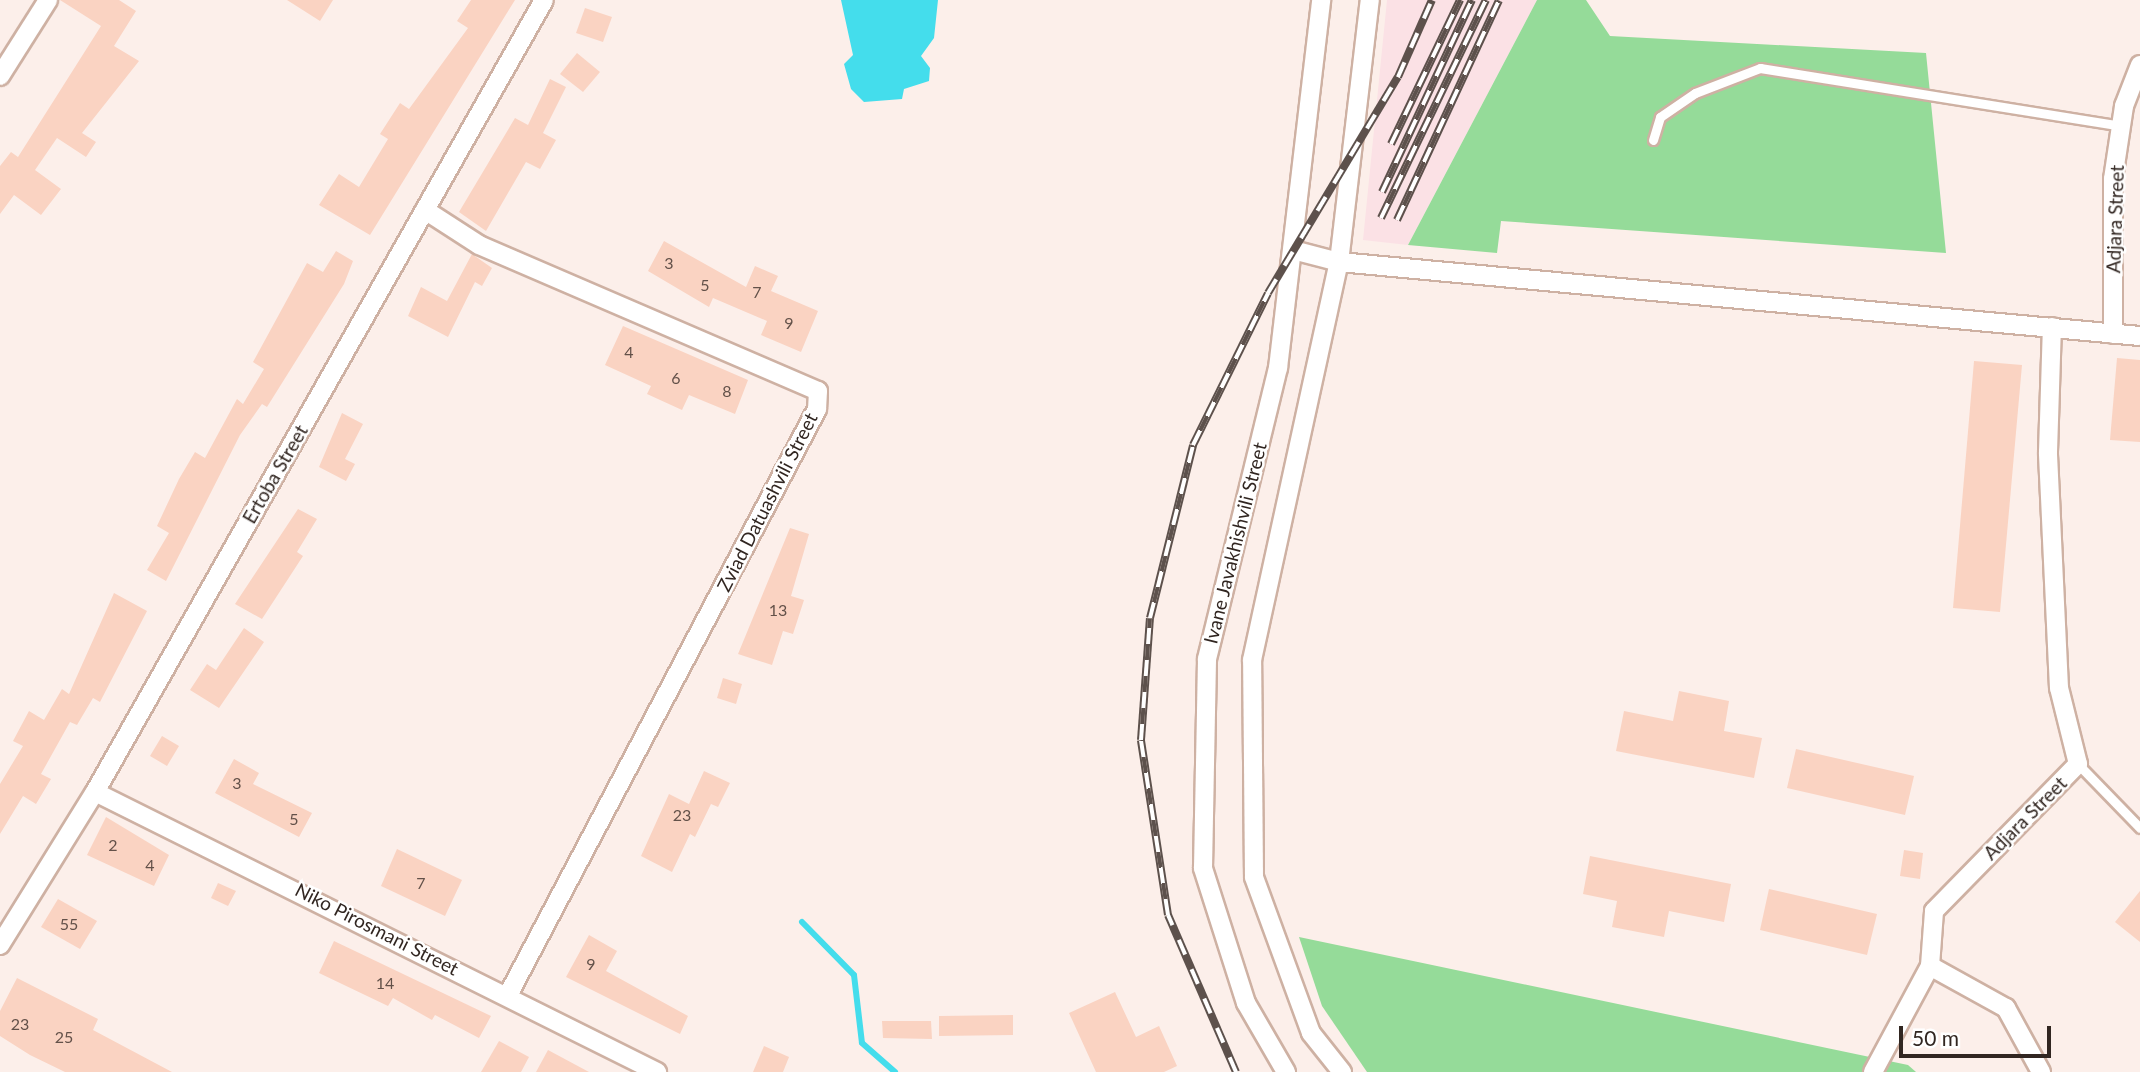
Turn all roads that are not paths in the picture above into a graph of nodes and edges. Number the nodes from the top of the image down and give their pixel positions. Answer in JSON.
{"nodes":[{"id":1,"x":48,"y":0,"type":"edge"},
{"id":2,"x":544,"y":0,"type":"edge"},
{"id":3,"x":1321,"y":0,"type":"edge"},
{"id":4,"x":1370,"y":0,"type":"edge"},
{"id":5,"x":2140,"y":65,"type":"edge"},
{"id":6,"x":0,"y":76,"type":"edge"},
{"id":7,"x":2121,"y":126,"type":"junction"},
{"id":8,"x":1653,"y":141,"type":"dead end"},
{"id":9,"x":425,"y":210,"type":"junction"},
{"id":10,"x":1293,"y":250,"type":"junction"},
{"id":11,"x":1339,"y":262,"type":"junction"},
{"id":12,"x":2052,"y":327,"type":"junction"},
{"id":13,"x":2113,"y":334,"type":"junction"},
{"id":14,"x":2140,"y":336,"type":"edge"},
{"id":15,"x":2078,"y":764,"type":"junction"},
{"id":16,"x":95,"y":792,"type":"junction"},
{"id":17,"x":2140,"y":828,"type":"edge"},
{"id":18,"x":0,"y":945,"type":"edge"},
{"id":19,"x":1930,"y":966,"type":"junction"},
{"id":20,"x":508,"y":995,"type":"junction"},
{"id":21,"x":657,"y":1072,"type":"edge"},
{"id":22,"x":1286,"y":1072,"type":"edge"},
{"id":23,"x":1342,"y":1072,"type":"edge"},
{"id":24,"x":1873,"y":1072,"type":"edge"},
{"id":25,"x":2040,"y":1072,"type":"edge"}],
"edges":[{"from":1,"to":6,"type":"street"},
{"from":2,"to":9,"type":"street","name":"Ertoba Street"},
{"from":3,"to":10,"type":"street","name":"Ivane Javakhishvili Street"},
{"from":4,"to":11,"type":"street"},
{"from":5,"to":7,"type":"street","name":"Adjara Street"},
{"from":7,"to":8,"type":"lane"},
{"from":7,"to":13,"type":"street","name":"Adjara Street"},
{"from":9,"to":16,"type":"street","name":"Ertoba Street"},
{"from":9,"to":20,"type":"street","name":"Zviad Datuashvili Street"},
{"from":10,"to":11,"type":"street"},
{"from":10,"to":22,"type":"street","name":"Ivane Javakhishvili Street"},
{"from":11,"to":12,"type":"street"},
{"from":11,"to":23,"type":"street"},
{"from":12,"to":13,"type":"street"},
{"from":12,"to":15,"type":"street","name":"Adjara Street"},
{"from":13,"to":14,"type":"street"},
{"from":15,"to":17,"type":"lane"},
{"from":15,"to":19,"type":"street","name":"Adjara Street"},
{"from":16,"to":18,"type":"street","name":"Ertoba Street"},
{"from":16,"to":20,"type":"street","name":"Niko Pirosmani Street"},
{"from":19,"to":24,"type":"street","name":"Adjara Street"},
{"from":19,"to":25,"type":"street"},
{"from":20,"to":21,"type":"street","name":"Niko Pirosmani Street"}]}
